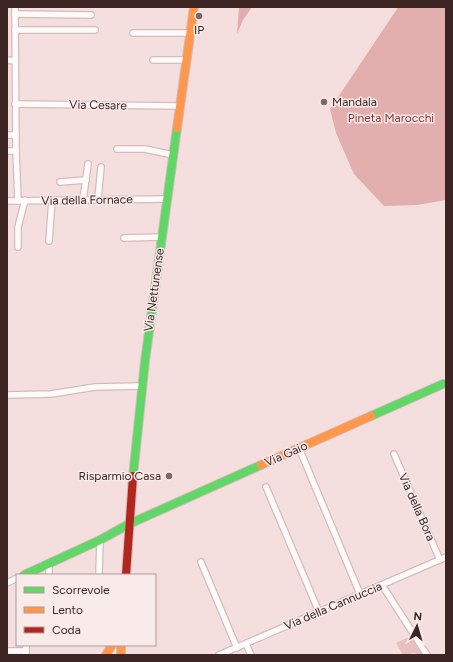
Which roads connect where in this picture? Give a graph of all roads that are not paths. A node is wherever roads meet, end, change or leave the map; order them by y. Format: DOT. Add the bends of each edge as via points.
graph roads {
  1 [pos="15,7"];
  2 [pos="194,7"];
  3 [pos="15,14"];
  4 [pos="91,15"];
  5 [pos="15,30"];
  6 [pos="95,30"];
  7 [pos="133,33"];
  8 [pos="190,33"];
  9 [pos="7,60"];
  10 [pos="153,60"];
  11 [pos="187,60"];
  12 [pos="15,61"];
  13 [pos="15,104"];
  14 [pos="180,106"];
  15 [pos="7,135"];
  16 [pos="16,135"];
  17 [pos="118,149"];
  18 [pos="7,151"];
  19 [pos="16,151"];
  20 [pos="173,155"];
  21 [pos="88,164"];
  22 [pos="101,167"];
  23 [pos="86,180"];
  24 [pos="60,182"];
  25 [pos="98,199"];
  26 [pos="167,199"];
  27 [pos="25,200"];
  28 [pos="52,200"];
  29 [pos="83,200"];
  30 [pos="7,201"];
  31 [pos="18,201"];
  32 [pos="162,237"];
  33 [pos="124,238"];
  34 [pos="49,241"];
  35 [pos="18,247"];
  36 [pos="443,384"];
  37 [pos="141,386"];
  38 [pos="7,395"];
  39 [pos="299,448"];
  40 [pos="394,454"];
  41 [pos="266,487"];
  42 [pos="129,524"];
  43 [pos="100,540"];
  44 [pos="446,557"];
  45 [pos="440,560"];
  46 [pos="201,562"];
  47 [pos="48,564"];
  48 [pos="26,574"];
  49 [pos="49,574"];
  50 [pos="99,574"];
  51 [pos="126,574"];
  52 [pos="16,578"];
  53 [pos="7,583"];
  54 [pos="382,585"];
  55 [pos="360,594"];
  56 [pos="319,612"];
  57 [pos="246,644"];
  58 [pos="111,646"];
  59 [pos="237,648"];
  60 [pos="26,650"];
  61 [pos="7,651"];
  62 [pos="106,655"];
  63 [pos="219,655"];
  64 [pos="251,655"];
  65 [pos="427,655"];
  1 -- 3 [label="street"];
  2 -- 8 [label="main road, Via Nettunense"];
  3 -- 4 [label="street"];
  3 -- 5 [label="street"];
  5 -- 6 [label="street"];
  5 -- 12 [label="street"];
  7 -- 8 [label="street"];
  8 -- 11 [label="main road, Via Nettunense"];
  9 -- 12 [label="street"];
  10 -- 11 [label="street"];
  11 -- 14 [label="main road, Via Nettunense"];
  12 -- 13 [label="street"];
  13 -- 14 [label="street, Via Cesare"];
  13 -- 16 [label="street"];
  14 -- 20 [label="main road, Via Nettunense"];
  15 -- 16 [label="street"];
  16 -- 19 [label="street"];
  17 -- 20 [label="street"];
  18 -- 19 [label="street"];
  19 -- 31 [label="street"];
  20 -- 26 [label="main road, Via Nettunense"];
  21 -- 23 [label="street"];
  22 -- 25 [label="street"];
  23 -- 24 [label="street"];
  23 -- 29 [label="street"];
  25 -- 26 [label="street, Via della Fornace"];
  25 -- 29 [label="street, Via della Fornace"];
  26 -- 32 [label="main road, Via Nettunense"];
  27 -- 28 [label="street, Via della Fornace"];
  27 -- 31 [label="street, Via della Fornace"];
  27 -- 35 [label="street" via="18,227"];
  28 -- 29 [label="street, Via della Fornace"];
  28 -- 34 [label="street"];
  30 -- 31 [label="street, Via della Fornace"];
  32 -- 33 [label="street"];
  32 -- 37 [label="main road, Via Nettunense"];
  36 -- 39 [label="main road, Via Gaio"];
  37 -- 38 [label="street" via="94,387 54,394"];
  37 -- 42 [label="main road, Via Nettunense"];
  39 -- 42 [label="main road, Via Gaio"];
  39 -- 55 [label="street"];
  40 -- 45 [label="street, Via della Bora"];
  41 -- 56 [label="street"];
  42 -- 43 [label="main road, Via Gaio"];
  42 -- 51 [label="main road, Via Nettunense"];
  43 -- 47 [label="main road, Via Gaio"];
  43 -- 50 [label="street"];
  44 -- 45 [label="street, Via della Cannuccia"];
  45 -- 54 [label="street, Via della Cannuccia"];
  46 -- 59 [label="street"];
  47 -- 48 [label="main road, Via Gaio"];
  47 -- 49 [label="street"];
  52 -- 53 [label="street"];
  54 -- 55 [label="street, Via della Cannuccia"];
  54 -- 65 [label="street"];
  55 -- 56 [label="street, Via della Cannuccia"];
  56 -- 57 [label="street, Via della Cannuccia"];
  57 -- 59 [label="street, Via della Cannuccia"];
  57 -- 64 [label="street"];
  58 -- 62 [label="main road"];
  59 -- 63 [label="street, Via della Cannuccia"];
  60 -- 61 [label="street"];
}
